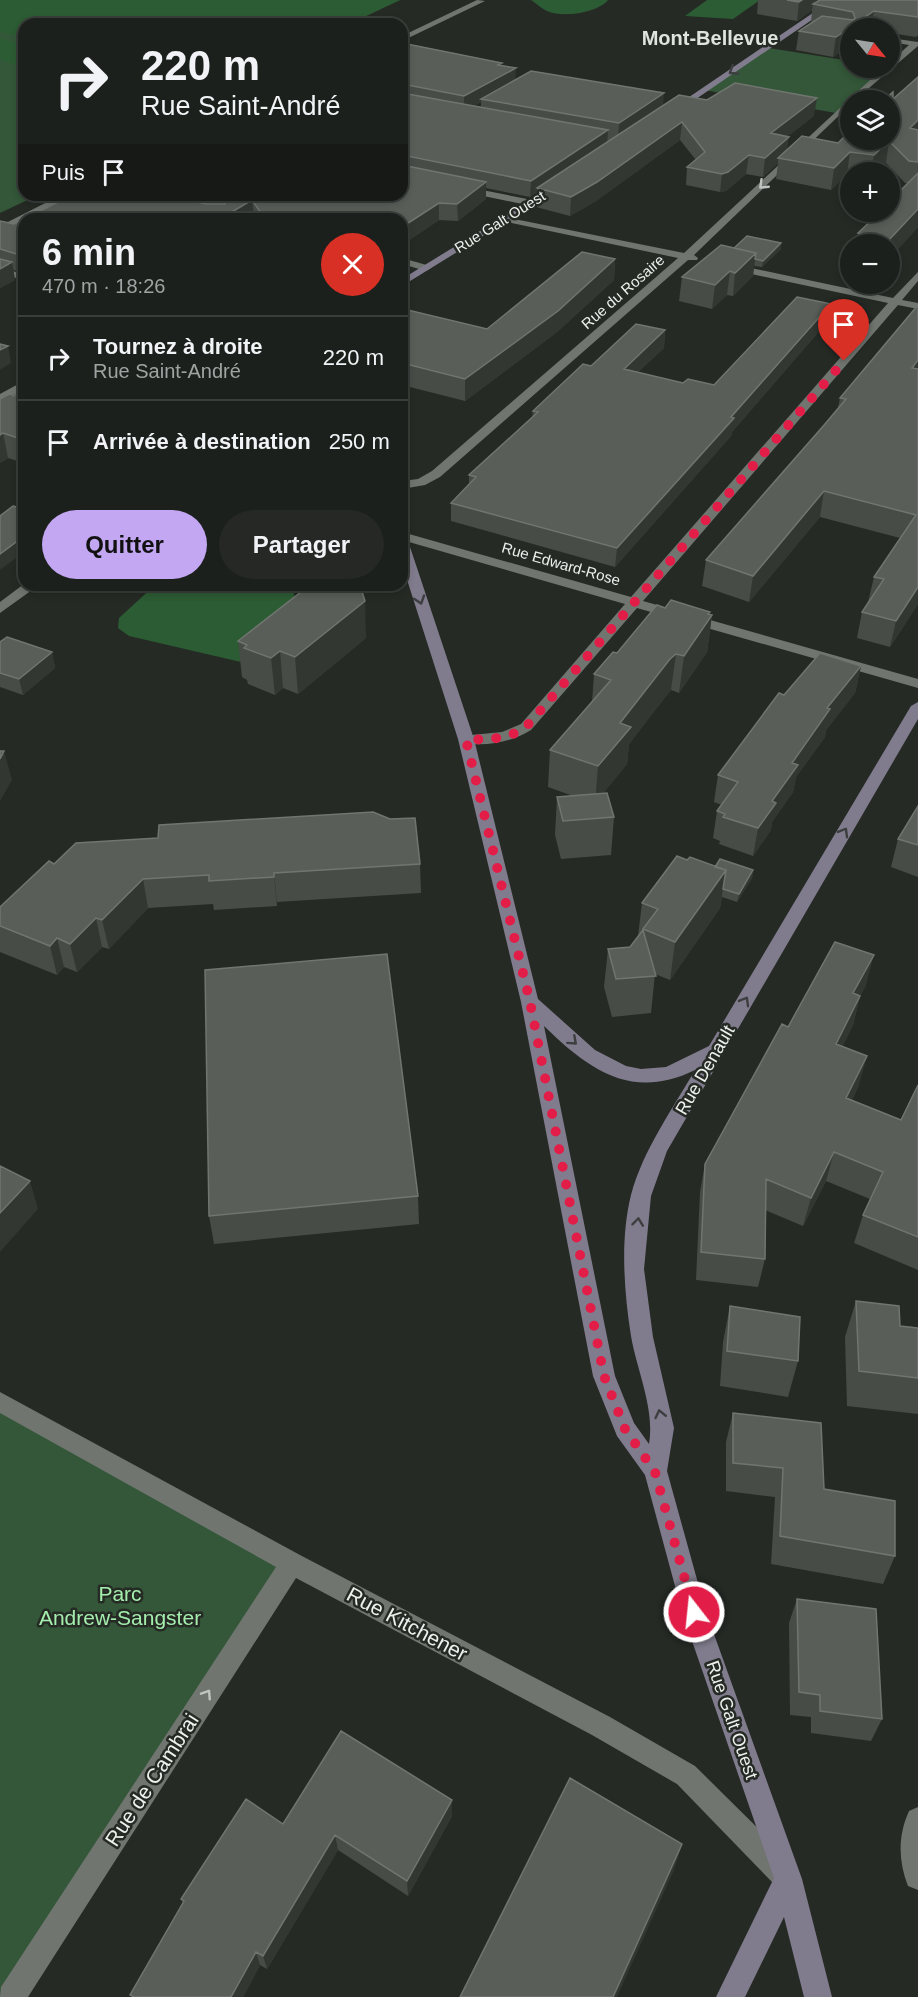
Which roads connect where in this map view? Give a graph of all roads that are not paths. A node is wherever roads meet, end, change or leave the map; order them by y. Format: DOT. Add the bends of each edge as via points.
graph roads {
  1 [pos="837,0"];
  2 [pos="481,1"];
  3 [pos="799,27"];
  4 [pos="815,30"];
  5 [pos="408,36"];
  6 [pos="900,42"];
  7 [pos="916,44"];
  8 [pos="864,90"];
  9 [pos="840,111"];
  10 [pos="668,114"];
  11 [pos="561,184"];
  12 [pos="447,186"];
  13 [pos="56,201"];
  14 [pos="532,204"];
  15 [pos="33,213"];
  16 [pos="507,219"];
  17 [pos="18,221"];
  18 [pos="0,230"];
  19 [pos="685,257"];
  20 [pos="700,260"];
  21 [pos="408,263"];
  22 [pos="723,265"];
  23 [pos="426,268"];
  24 [pos="0,271"];
  25 [pos="918,275"];
  26 [pos="18,276"];
  27 [pos="408,279"];
  28 [pos="897,302"];
  29 [pos="918,306"];
  30 [pos="18,388"];
  31 [pos="0,399"];
  32 [pos="408,484"];
  33 [pos="408,538"];
  34 [pos="408,562"];
  35 [pos="24,591"];
  36 [pos="635,602"];
  37 [pos="0,609"];
  38 [pos="918,684"];
  39 [pos="918,706"];
  40 [pos="466,740"];
  41 [pos="530,1002"];
  42 [pos="715,1051"];
  43 [pos="0,1402"];
  44 [pos="655,1472"];
  45 [pos="292,1563"];
  46 [pos="918,1820"];
  47 [pos="918,1876"];
  48 [pos="788,1879"];
  49 [pos="11,1997"];
  50 [pos="730,1997"];
  51 [pos="818,1997"];
  1 -- 3 [label="main road"];
  2 -- 5 [label="street"];
  3 -- 4 [label="street"];
  3 -- 10 [label="main road, one-way"];
  6 -- 7 [label="street"];
  7 -- 8 [label="street, Rue du Rosaire"];
  9 -- 19 [label="street, Rue du Rosaire, one-way"];
  11 -- 14 [label="main road, Rue Galt Ouest"];
  12 -- 14 [label="street"];
  13 -- 15 [label="street"];
  14 -- 16 [label="main road, Rue Galt Ouest"];
  16 -- 19 [label="street"];
  16 -- 23 [label="main road, Rue Galt Ouest"];
  17 -- 18 [label="street"];
  19 -- 20 [label="street"];
  19 -- 32 [label="street, Rue du Rosaire" via="435,474"];
  21 -- 23 [label="street"];
  22 -- 28 [label="street"];
  23 -- 27 [label="main road, Rue Galt Ouest"];
  24 -- 26 [label="street"];
  25 -- 28 [label="street"];
  28 -- 29 [label="street"];
  28 -- 36 [label="street"];
  30 -- 31 [label="street"];
  33 -- 36 [label="street, Rue Edward-Rose"];
  34 -- 40 [label="main road, Rue Galt Ouest, one-way"];
  35 -- 37 [label="street"];
  36 -- 38 [label="street, Rue Edward-Rose"];
  36 -- 40 [label="street" via="526,727 499,739"];
  42 -- 39 [label="main road, Rue Denault, one-way"];
  40 -- 41 [label="main road, Rue Galt Ouest"];
  41 -- 42 [label="main road, one-way" via="600,1065 618,1073 663,1075"];
  41 -- 44 [label="main road, Rue Galt Ouest" via="604,1376 625,1429"];
  44 -- 42 [label="main road, Rue Denault, one-way" via="663,1428 642,1337 634,1269 641,1196 658,1150"];
  43 -- 45 [label="street, Rue Kitchener"];
  44 -- 48 [label="main road, Rue Galt Ouest" via="694,1612"];
  45 -- 48 [label="street, Rue Kitchener" via="686,1775"];
  49 -- 45 [label="street, Rue de Cambrai, one-way"];
  46 -- 47 [label="street" via="913,1855"];
  48 -- 50 [label="main road"];
  48 -- 51 [label="main road, Rue Galt Ouest"];
}
